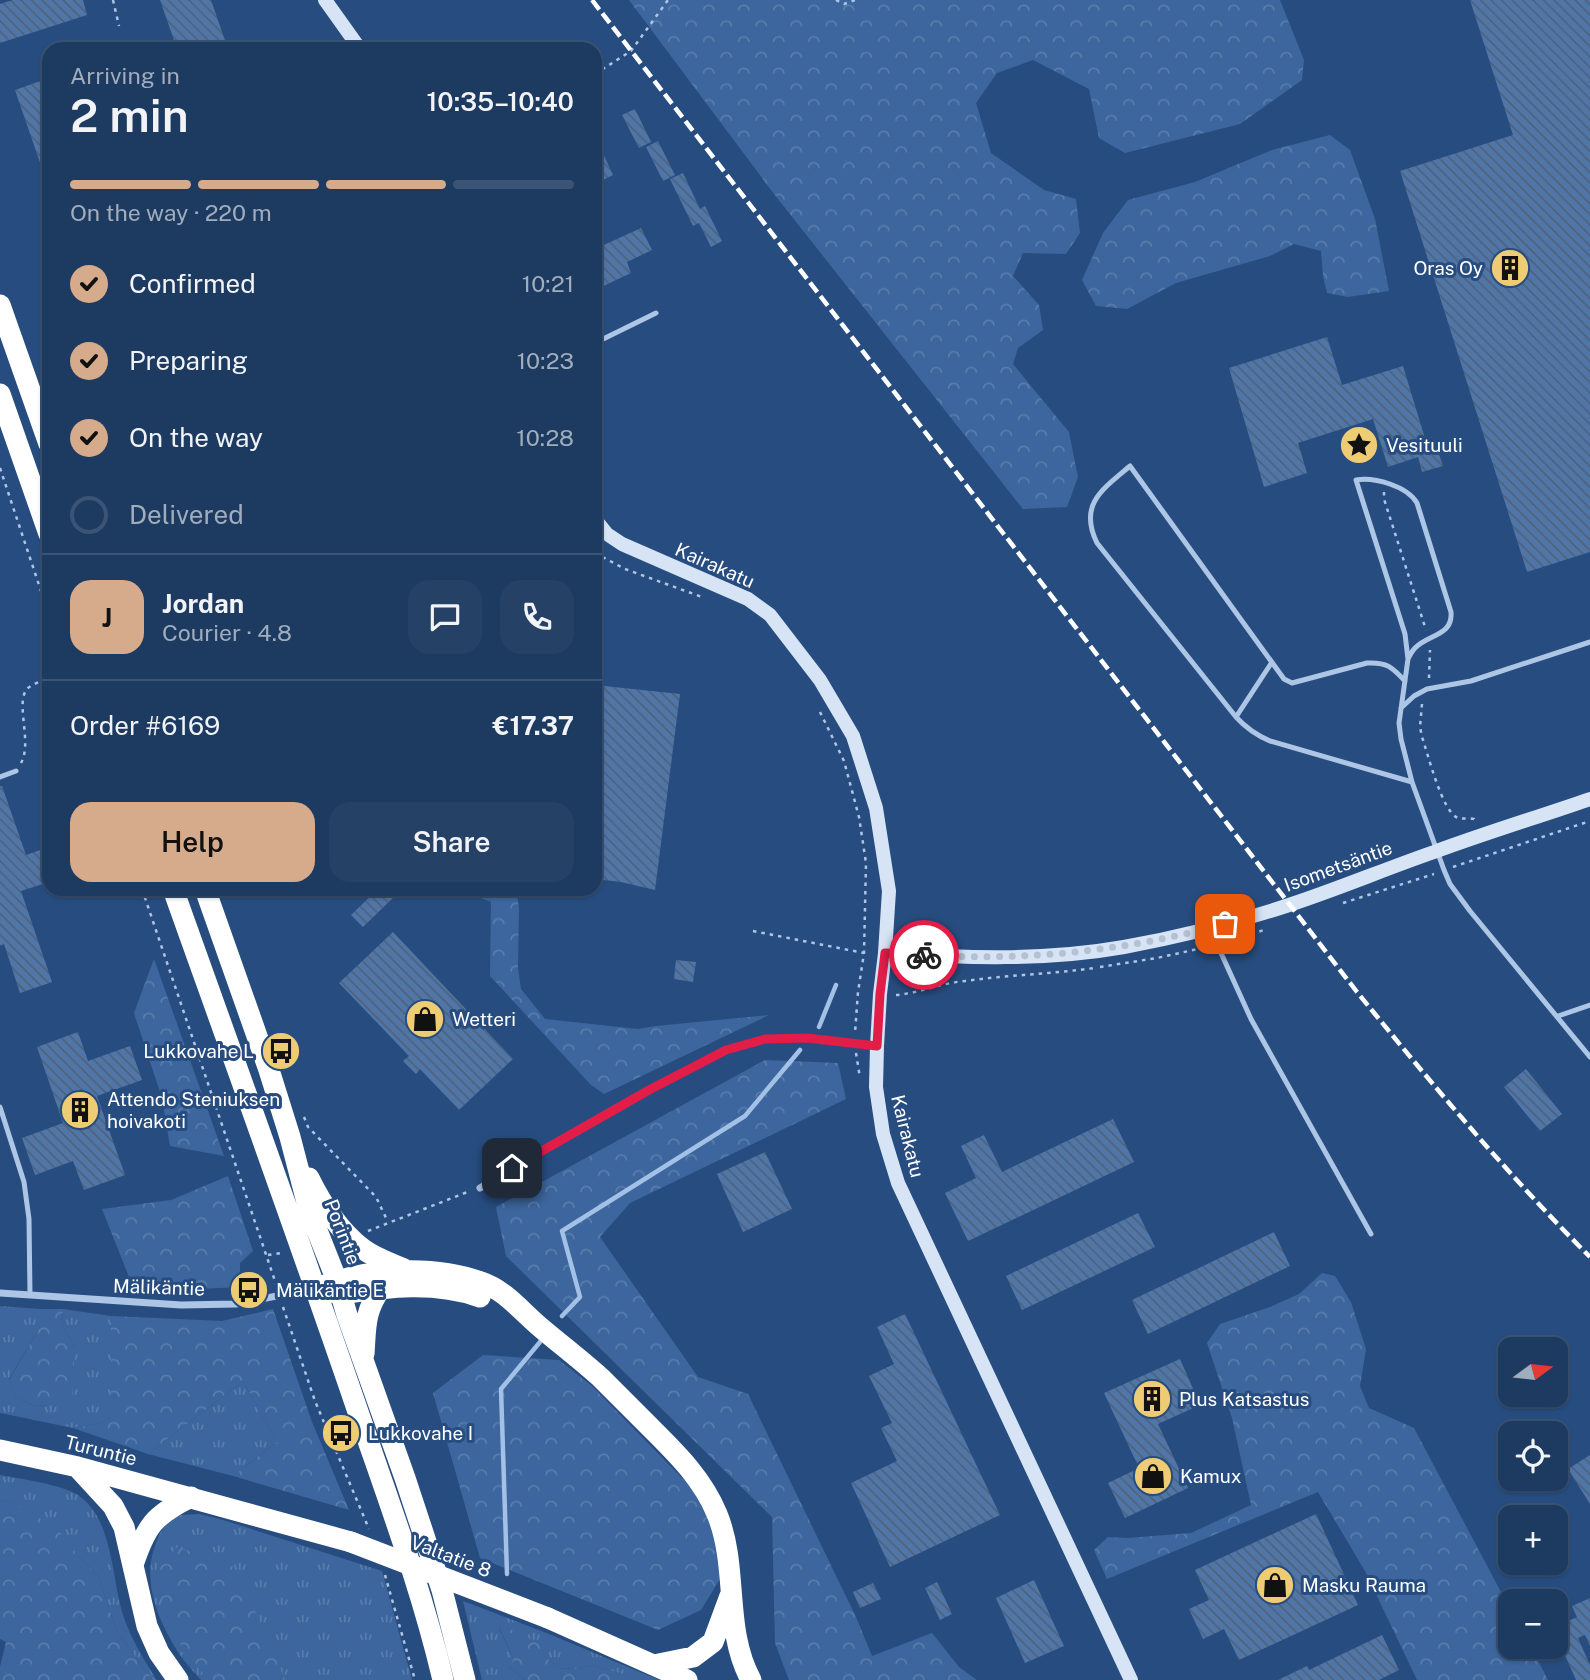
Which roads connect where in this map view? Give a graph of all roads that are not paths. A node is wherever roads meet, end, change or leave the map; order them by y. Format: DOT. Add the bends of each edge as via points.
graph roads {
  1 [pos="326,0"];
  2 [pos="355,42"];
  3 [pos="0,305"];
  4 [pos="656,313"];
  5 [pos="602,340"];
  6 [pos="0,394"];
  7 [pos="42,424"];
  8 [pos="42,514"];
  9 [pos="602,528"];
  10 [pos="1590,642"];
  11 [pos="1408,659"];
  12 [pos="1272,662"];
  13 [pos="1405,681"];
  14 [pos="1401,708"];
  15 [pos="1236,718"];
  16 [pos="16,771"];
  17 [pos="0,777"];
  18 [pos="1412,782"];
  19 [pos="1590,799"];
  20 [pos="1437,851"];
  21 [pos="176,896"];
  22 [pos="207,896"];
  23 [pos="1210,928"];
  24 [pos="885,953"];
  25 [pos="1590,1005"];
  26 [pos="1558,1016"];
  27 [pos="877,1046"];
  28 [pos="1590,1057"];
  29 [pos="0,1107"];
  30 [pos="290,1137"];
  31 [pos="480,1188"];
  32 [pos="1371,1234"];
  33 [pos="406,1270"];
  34 [pos="339,1287"];
  35 [pos="316,1288"];
  36 [pos="381,1288"];
  37 [pos="0,1293"];
  38 [pos="30,1295"];
  39 [pos="530,1319"];
  40 [pos="364,1363"];
  41 [pos="0,1450"];
  42 [pos="78,1467"];
  43 [pos="191,1497"];
  44 [pos="133,1567"];
  45 [pos="730,1594"];
  46 [pos="654,1665"];
  47 [pos="178,1680"];
  48 [pos="443,1680"];
  49 [pos="465,1680"];
  50 [pos="687,1680"];
  51 [pos="751,1680"];
  52 [pos="1131,1680"];
  1 -- 2 [label="main road"];
  3 -- 7 [label="highway"];
  4 -- 5 [label="lane"];
  6 -- 8 [label="highway"];
  9 -- 24 [label="main road, Kairakatu" via="622,544 759,607 820,680 853,736 876,808 889,891"];
  10 -- 14 [label="lane" via="1471,681 1427,689"];
  11 -- 11 [label="lane" via="1420,644 1448,628 1451,612 1413,496 1376,480 1356,480 1405,634"];
  11 -- 13 [label="lane"];
  12 -- 13 [label="lane" via="1292,683 1379,662"];
  12 -- 15 [label="lane"];
  12 -- 15 [label="lane" via="1130,466 1100,491 1090,517 1097,543"];
  13 -- 14 [label="lane"];
  14 -- 18 [label="lane" via="1401,739"];
  15 -- 18 [label="lane" via="1270,741"];
  16 -- 17 [label="lane"];
  18 -- 20 [label="lane"];
  19 -- 20 [label="main road, Isometsäntie"];
  20 -- 23 [label="main road, Isometsäntie" via="1289,905"];
  20 -- 26 [label="lane" via="1454,890"];
  21 -- 35 [label="highway"];
  22 -- 30 [label="highway, Porintie"];
  23 -- 24 [label="main road, Isometsäntie" via="1124,947 1053,955"];
  23 -- 32 [label="lane" via="1251,1019"];
  24 -- 27 [label="main road, Kairakatu"];
  25 -- 26 [label="lane"];
  26 -- 28 [label="lane"];
  27 -- 31 [label="street" via="807,1038 765,1039 726,1050"];
  27 -- 52 [label="main road, Kairakatu" via="876,1087 883,1134 898,1183"];
  29 -- 38 [label="lane" via="24,1182"];
  30 -- 33 [label="highway" via="319,1198 351,1238 365,1251"];
  30 -- 34 [label="highway, Porintie" via="309,1210"];
  33 -- 34 [label="highway"];
  33 -- 39 [label="highway" via="449,1273 483,1282"];
  34 -- 35 [label="highway"];
  34 -- 36 [label="highway"];
  34 -- 40 [label="highway, Porintie"];
  35 -- 38 [label="street, Mälikäntie" via="236,1304"];
  35 -- 48 [label="highway" via="416,1581"];
  36 -- 39 [label="highway" via="462,1291"];
  36 -- 40 [label="highway" via="367,1315"];
  37 -- 38 [label="street, Mälikäntie"];
  39 -- 45 [label="highway" via="599,1377 697,1478 722,1529"];
  40 -- 49 [label="highway, Porintie" via="443,1590"];
  41 -- 42 [label="highway, Turuntie"];
  42 -- 43 [label="highway, Turuntie"];
  42 -- 44 [label="highway" via="113,1506 124,1528"];
  43 -- 44 [label="highway" via="155,1521 142,1539"];
  43 -- 46 [label="highway, Valtatie 8, bridge" via="351,1542 548,1618"];
  44 -- 47 [label="highway" via="147,1626"];
  45 -- 46 [label="highway" via="713,1642 693,1657"];
  45 -- 51 [label="highway" via="739,1646"];
  46 -- 50 [label="highway, Valtatie 8"];
}
